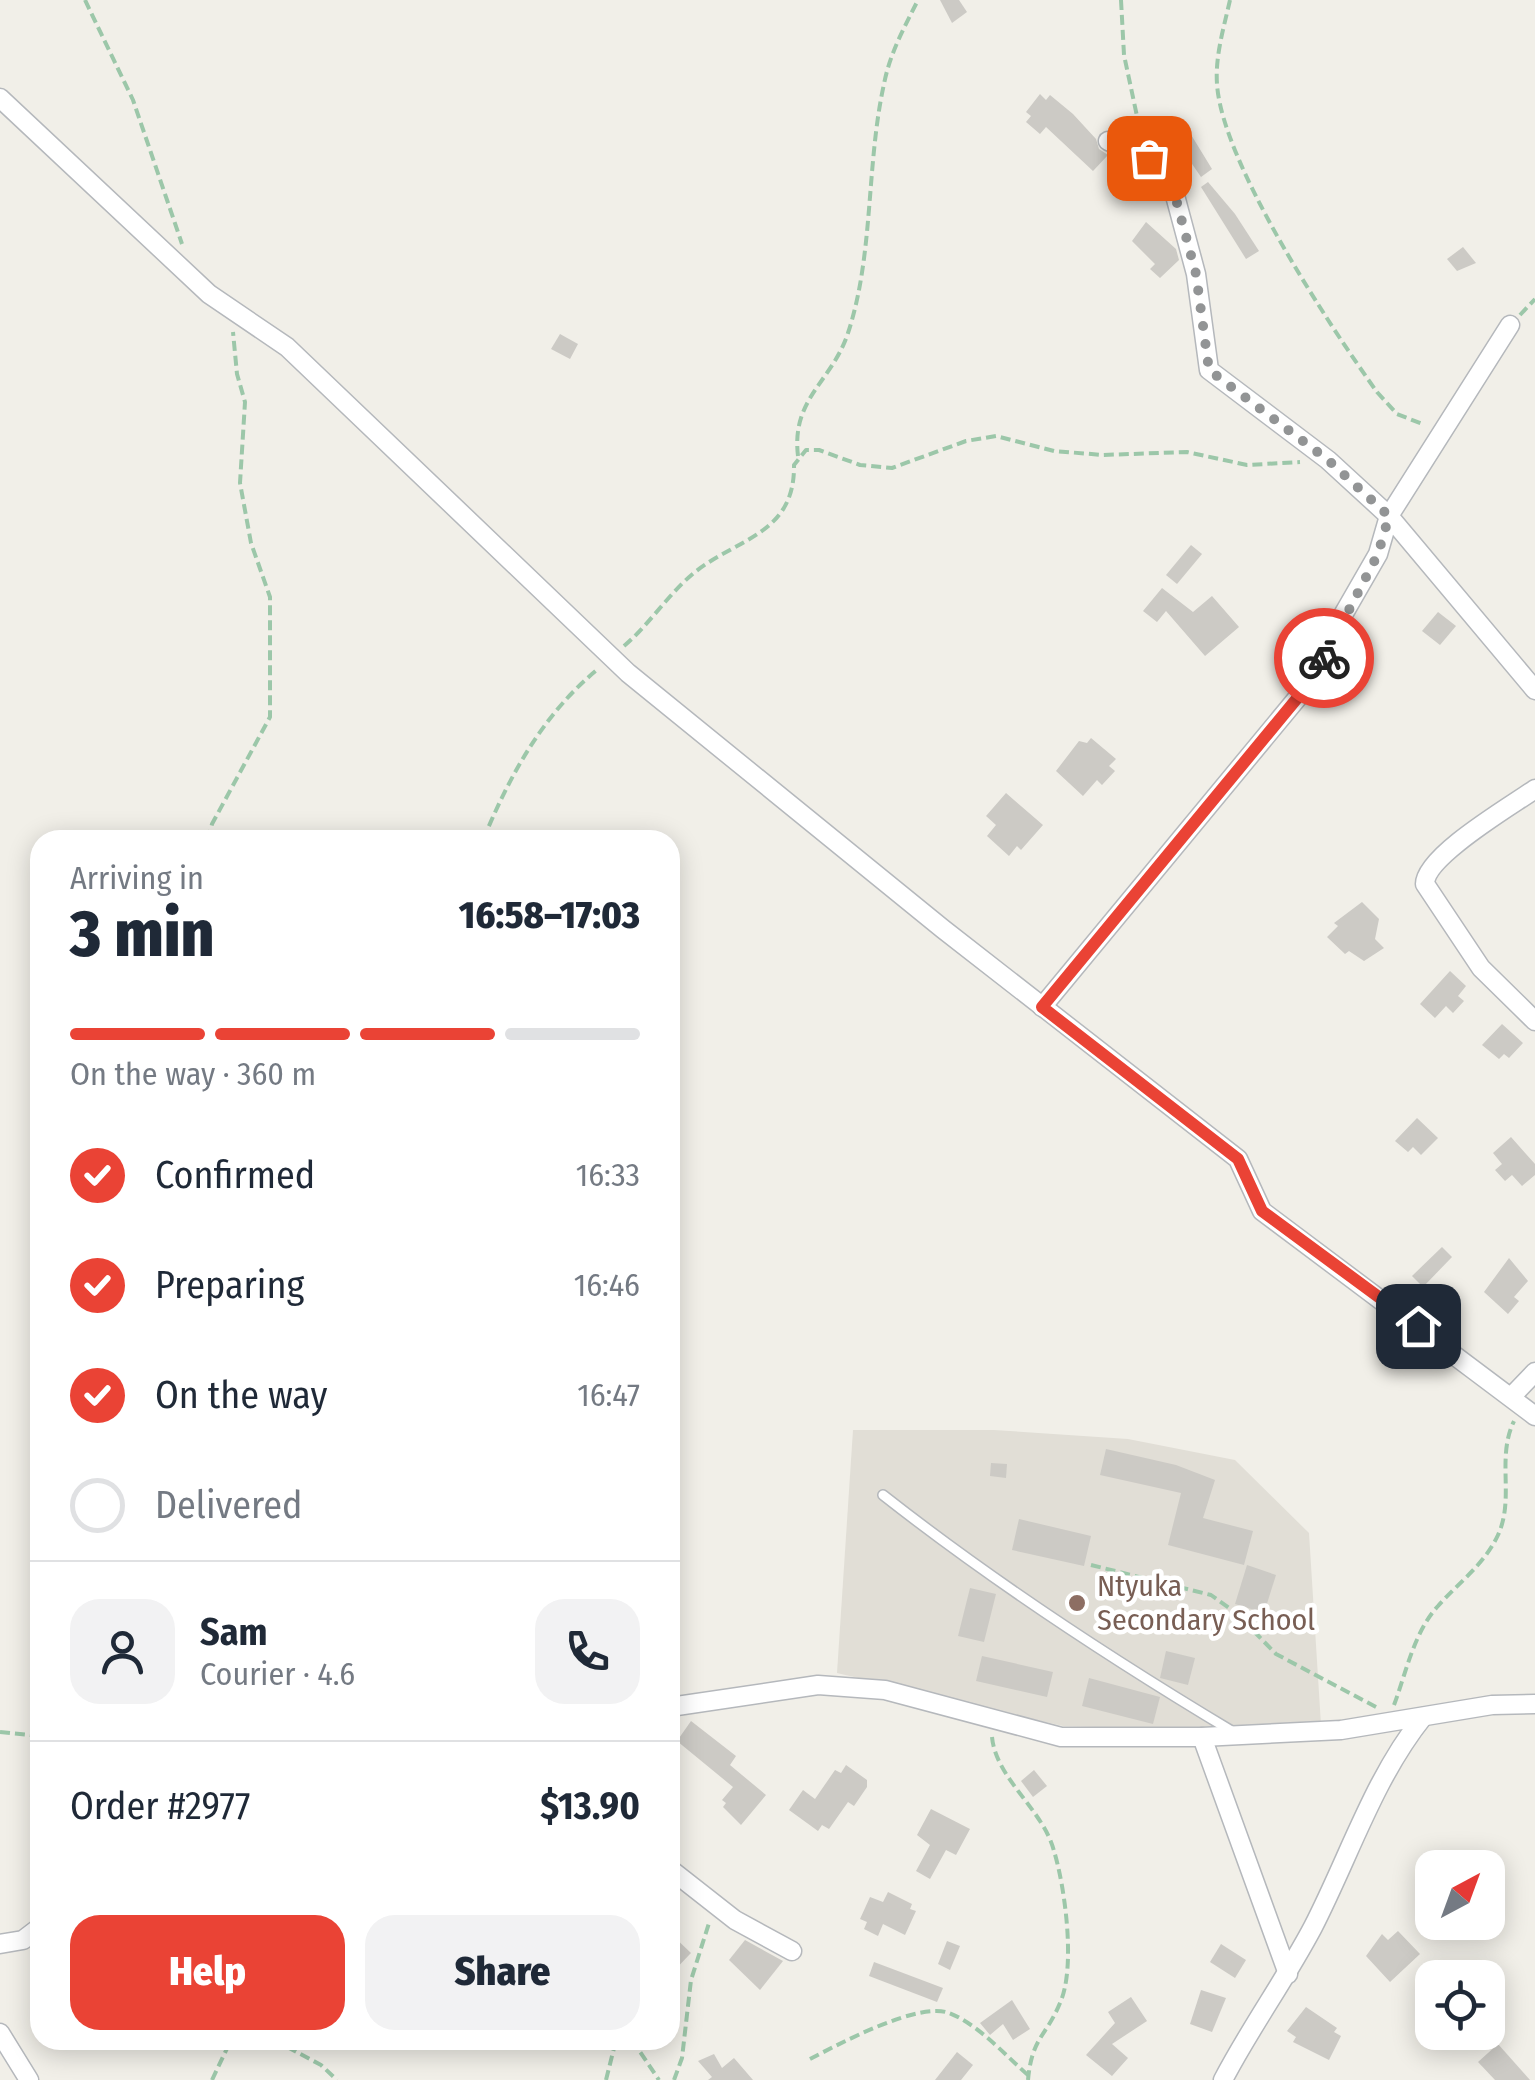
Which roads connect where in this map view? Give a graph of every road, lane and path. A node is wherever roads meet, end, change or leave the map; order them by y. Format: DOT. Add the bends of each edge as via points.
graph roads {
  1 [pos="85,0"];
  2 [pos="918,0"];
  3 [pos="1121,0"];
  4 [pos="1230,0"];
  5 [pos="0,98"];
  6 [pos="1108,141"];
  7 [pos="1149,158"];
  8 [pos="186,250"];
  9 [pos="231,322"];
  10 [pos="1510,325"];
  11 [pos="1444,429"];
  12 [pos="798,456"];
  13 [pos="1328,460"];
  14 [pos="1389,516"];
  15 [pos="612,656"];
  16 [pos="1535,690"];
  17 [pos="1535,788"];
  18 [pos="210,830"];
  19 [pos="488,830"];
  20 [pos="1042,1007"];
  21 [pos="1535,1021"];
  22 [pos="1535,1372"];
  23 [pos="1524,1405"];
  24 [pos="883,1495"];
  25 [pos="1091,1565"];
  26 [pos="1535,1704"];
  27 [pos="680,1706"];
  28 [pos="1423,1717"];
  29 [pos="994,1722"];
  30 [pos="0,1732"];
  31 [pos="30,1735"];
  32 [pos="1237,1735"];
  33 [pos="1202,1738"];
  34 [pos="680,1877"];
  35 [pos="714,1906"];
  36 [pos="30,1935"];
  37 [pos="0,1944"];
  38 [pos="792,1951"];
  39 [pos="1288,1974"];
  40 [pos="0,2033"];
  41 [pos="227,2050"];
  42 [pos="293,2050"];
  43 [pos="614,2050"];
  44 [pos="639,2050"];
  45 [pos="810,2059"];
  46 [pos="1029,2078"];
  47 [pos="29,2080"];
  48 [pos="212,2080"];
  49 [pos="336,2080"];
  50 [pos="606,2080"];
  51 [pos="659,2080"];
  52 [pos="674,2080"];
  53 [pos="1223,2080"];
  1 -- 8 [label="path" via="133,100"];
  2 -- 12 [label="path" via="897,38 884,85 848,336 802,408"];
  3 -- 7 [label="path" via="1132,107"];
  4 -- 11 [label="path" via="1217,86 1252,190 1377,392 1398,414"];
  5 -- 15 [label="street" via="209,294 287,347"];
  6 -- 7 [label="street"];
  7 -- 13 [label="street" via="1173,188 1196,274 1209,370"];
  9 -- 18 [label="path" via="246,402 240,483 270,597 270,717"];
  10 -- 11 [label="street"];
  11 -- 14 [label="street"];
  12 -- 13 [label="path" via="819,450 892,468 988,436 1103,455 1187,452 1248,465"];
  12 -- 15 [label="path" via="793,493 765,528 694,573"];
  13 -- 14 [label="street"];
  14 -- 16 [label="street"];
  14 -- 20 [label="street" via="1378,554 1318,673"];
  15 -- 19 [label="path" via="574,688 530,741"];
  15 -- 20 [label="street"];
  17 -- 21 [label="street" via="1438,858 1425,884 1481,968"];
  20 -- 23 [label="street" via="1238,1159 1262,1211"];
  22 -- 23 [label="street"];
  23 -- 25 [label="path" via="1508,1434 1506,1514 1497,1538 1422,1629 1390,1716 1276,1654 1210,1595"];
  24 -- 32 [label="lane" via="1076,1635"];
  26 -- 28 [label="street"];
  27 -- 29 [label="street" via="818,1685 885,1690"];
  28 -- 32 [label="street" via="1341,1730"];
  28 -- 39 [label="street" via="1382,1779"];
  29 -- 33 [label="street" via="1061,1738"];
  29 -- 46 [label="path" via="994,1752 1044,1826 1063,1887 1065,1986 1035,2041"];
  30 -- 31 [label="path"];
  32 -- 33 [label="street"];
  33 -- 39 [label="street"];
  34 -- 35 [label="street"];
  35 -- 38 [label="street"];
  35 -- 52 [label="path" via="691,1980"];
  36 -- 37 [label="street"];
  39 -- 53 [label="street"];
  40 -- 47 [label="street"];
  41 -- 48 [label="path"];
  42 -- 49 [label="path"];
  43 -- 50 [label="path"];
  44 -- 51 [label="path"];
  45 -- 46 [label="path" via="860,2034 949,2012"];
}
